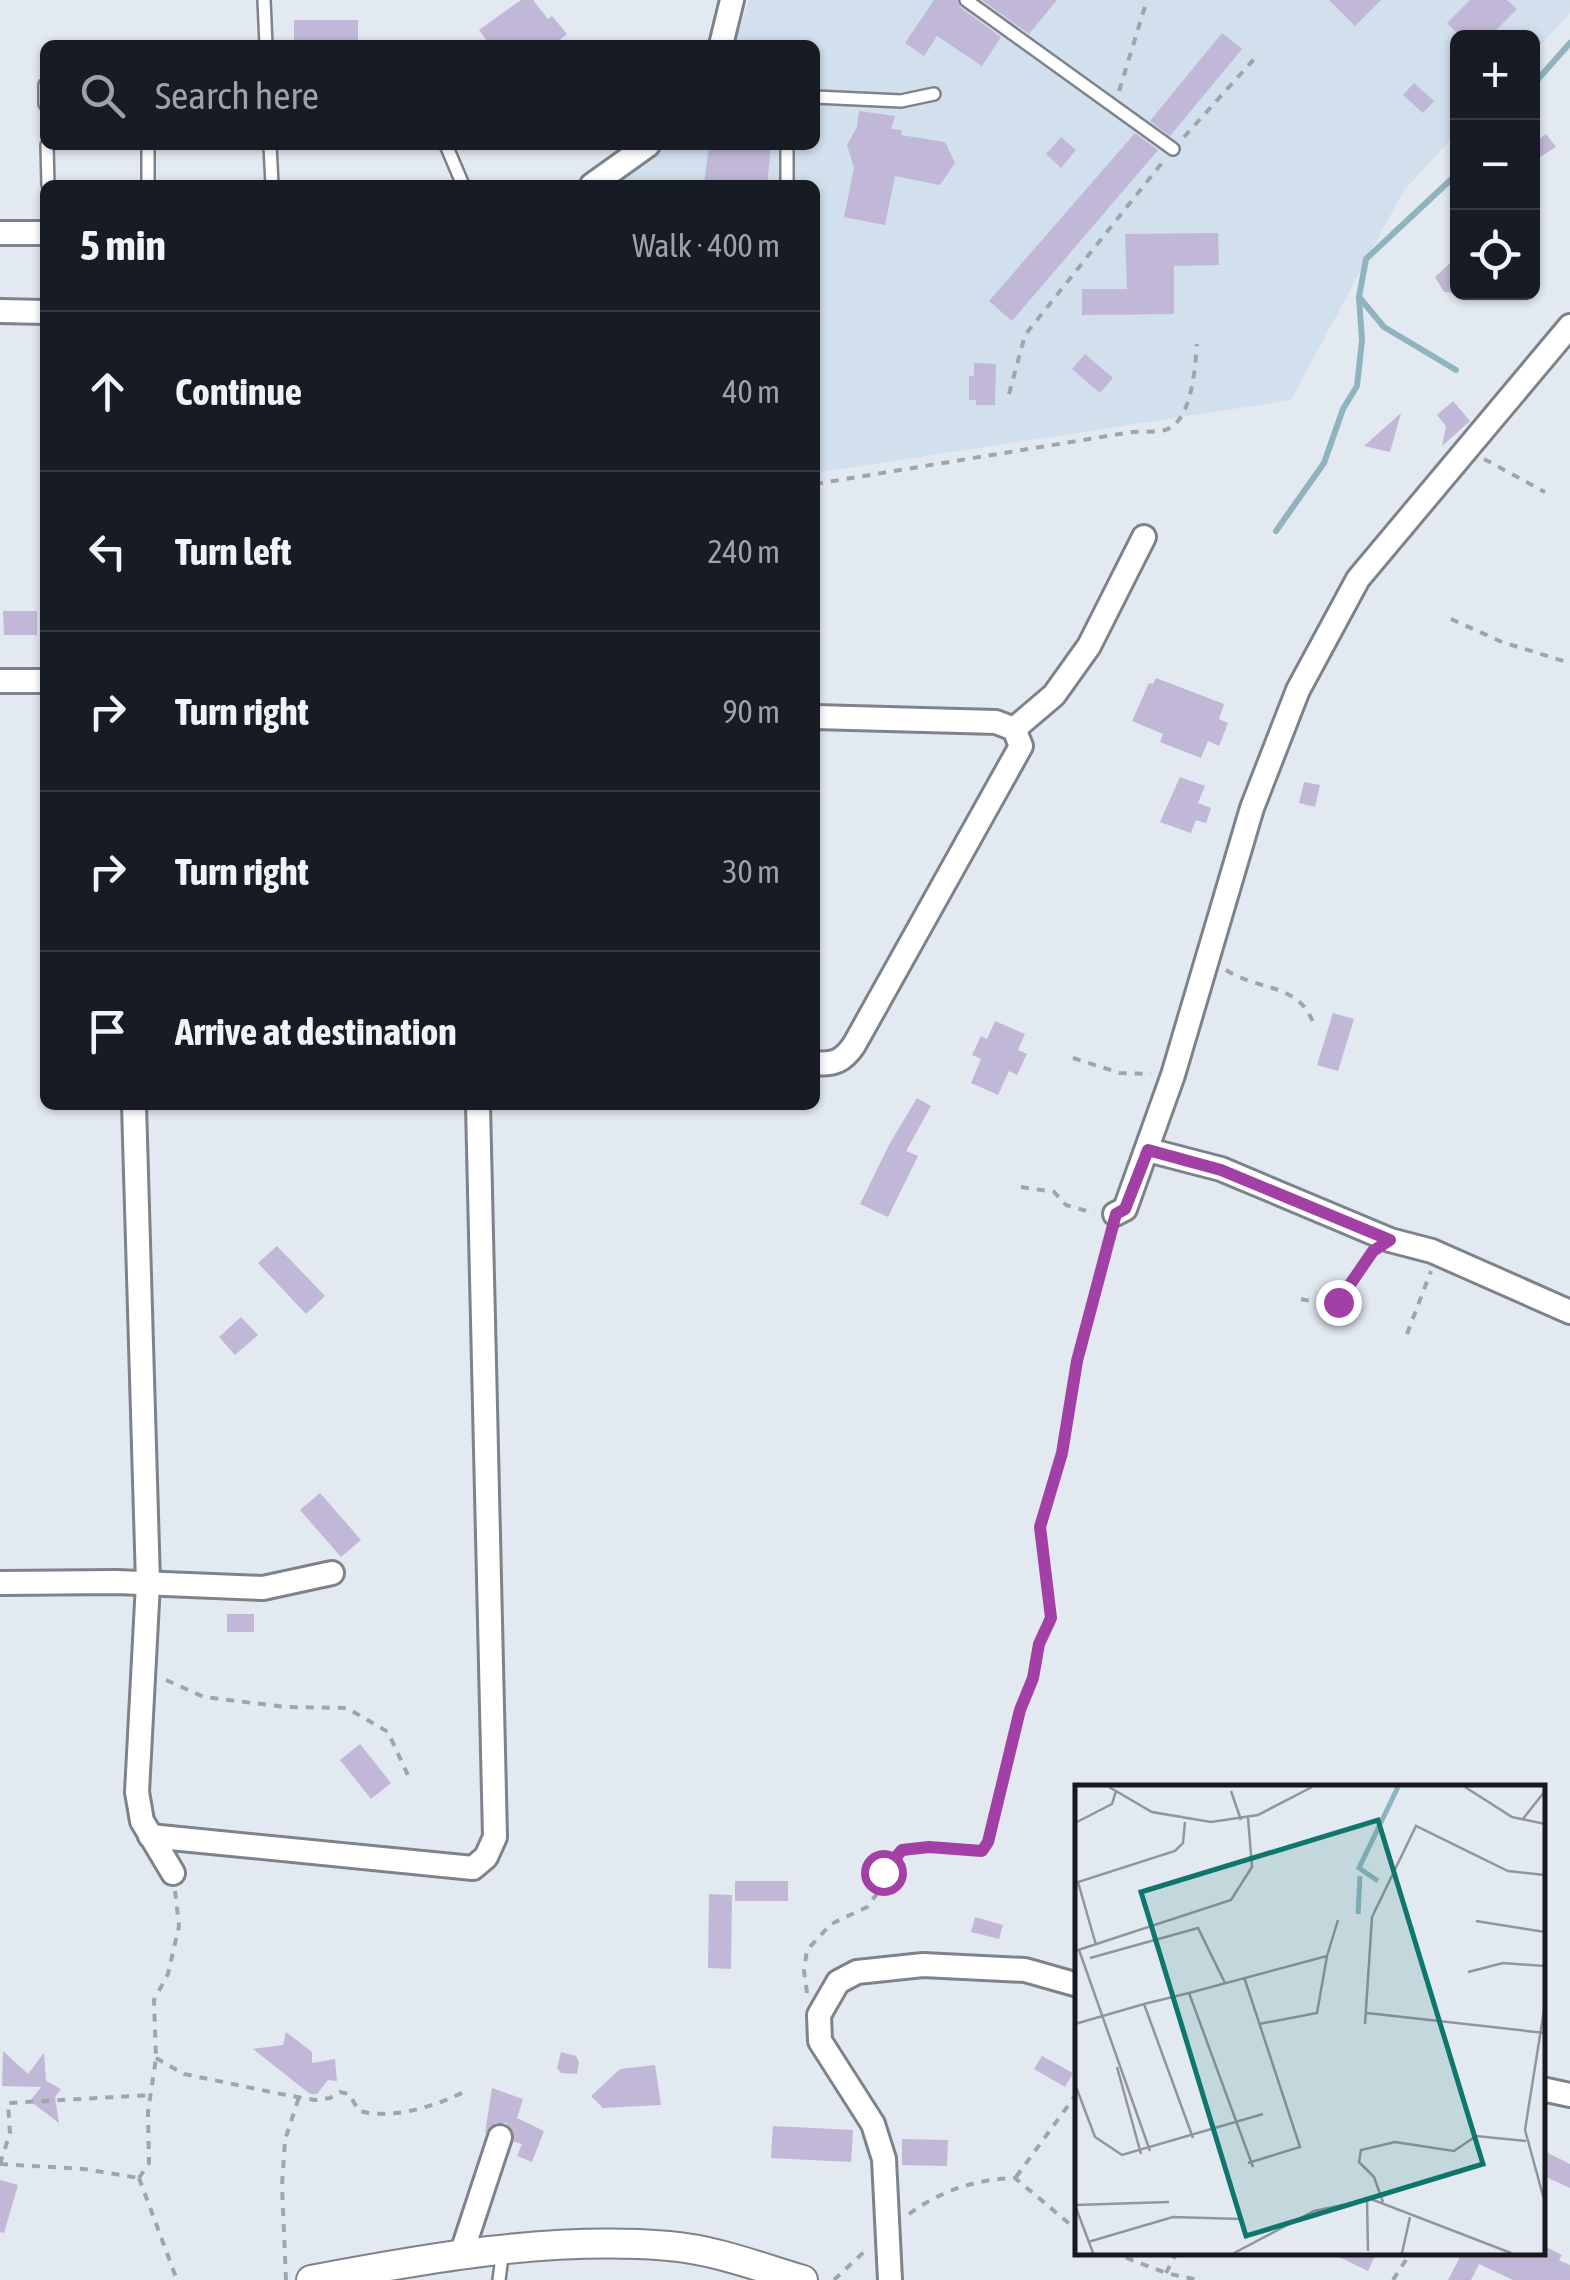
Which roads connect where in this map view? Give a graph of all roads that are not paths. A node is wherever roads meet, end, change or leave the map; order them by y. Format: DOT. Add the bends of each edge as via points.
graph roads {
  1 [pos="264,0"];
  2 [pos="732,0"];
  3 [pos="966,0"];
  4 [pos="266,40"];
  5 [pos="721,40"];
  6 [pos="934,94"];
  7 [pos="820,98"];
  8 [pos="1174,148"];
  9 [pos="46,150"];
  10 [pos="148,150"];
  11 [pos="270,150"];
  12 [pos="448,150"];
  13 [pos="641,150"];
  14 [pos="788,150"];
  15 [pos="48,180"];
  16 [pos="148,180"];
  17 [pos="272,180"];
  18 [pos="460,180"];
  19 [pos="599,180"];
  20 [pos="788,180"];
  21 [pos="40,232"];
  22 [pos="0,233"];
  23 [pos="0,311"];
  24 [pos="40,312"];
  25 [pos="1570,326"];
  26 [pos="1144,537"];
  27 [pos="0,681"];
  28 [pos="40,681"];
  29 [pos="820,717"];
  30 [pos="1014,729"];
  31 [pos="820,1063"];
  32 [pos="134,1110"];
  33 [pos="478,1110"];
  34 [pos="1148,1150"];
  35 [pos="1116,1214"];
  36 [pos="1570,1312"];
  37 [pos="332,1573"];
  38 [pos="0,1582"];
  39 [pos="148,1583"];
  40 [pos="150,1836"];
  41 [pos="173,1874"];
  42 [pos="1075,1984"];
  43 [pos="1545,2091"];
  44 [pos="1570,2095"];
  45 [pos="500,2137"];
  46 [pos="503,2249"];
  47 [pos="462,2252"];
  48 [pos="312,2280"];
  49 [pos="499,2280"];
  50 [pos="801,2280"];
  51 [pos="890,2280"];
  1 -- 4 [label="lane"];
  2 -- 5 [label="street"];
  3 -- 8 [label="lane"];
  6 -- 7 [label="lane" via="901,102"];
  9 -- 15 [label="lane"];
  10 -- 16 [label="lane"];
  11 -- 17 [label="lane"];
  12 -- 18 [label="lane"];
  13 -- 19 [label="street"];
  14 -- 20 [label="lane"];
  21 -- 22 [label="street"];
  23 -- 24 [label="street"];
  25 -- 34 [label="street" via="1358,579 1298,690 1252,808"];
  26 -- 30 [label="street" via="1089,646 1054,694"];
  27 -- 28 [label="street"];
  29 -- 30 [label="street" via="996,722"];
  30 -- 31 [label="street" via="1021,746 854,1046 845,1059"];
  32 -- 39 [label="street"];
  33 -- 40 [label="street" via="494,1838 486,1856 473,1868"];
  34 -- 35 [label="street" via="1125,1209"];
  34 -- 36 [label="street" via="1221,1170"];
  37 -- 39 [label="street" via="263,1588"];
  38 -- 39 [label="street"];
  39 -- 40 [label="street" via="137,1792"];
  40 -- 41 [label="street"];
  42 -- 51 [label="street" via="1025,1970 924,1966 858,1972 838,1982 819,2016 820,2041 873,2124 884,2159"];
  43 -- 44 [label="street"];
  45 -- 47 [label="street"];
  46 -- 47 [label="street"];
  46 -- 49 [label="lane"];
  46 -- 50 [label="street" via="668,2246"];
  47 -- 48 [label="street"];
}
